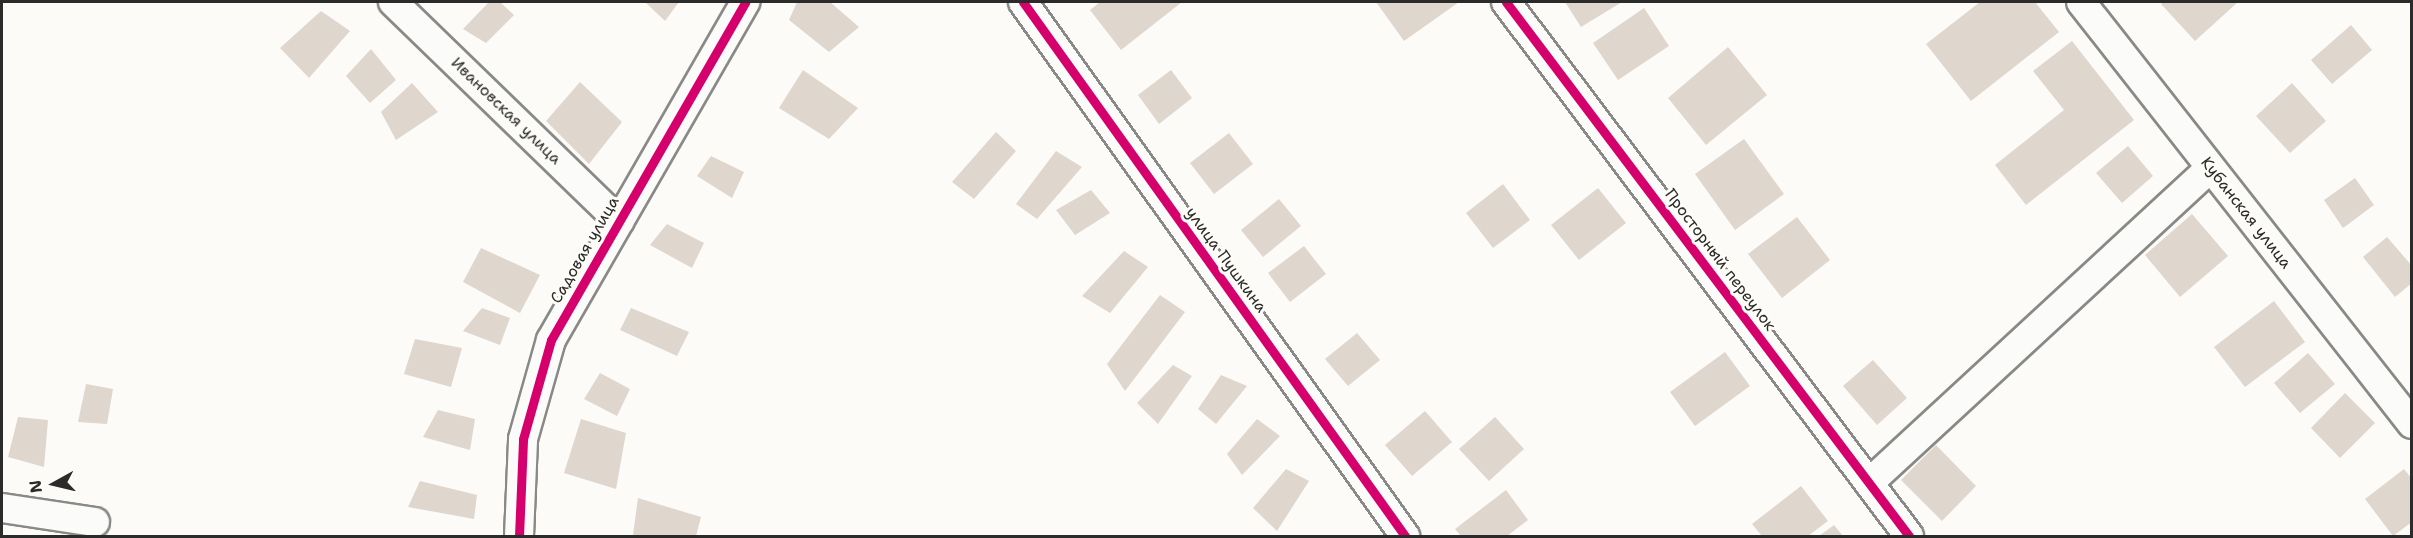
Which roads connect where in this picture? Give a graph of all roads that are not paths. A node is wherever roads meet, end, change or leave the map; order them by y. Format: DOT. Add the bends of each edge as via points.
graph roads {
  1 [pos="393,2"];
  2 [pos="745,2"];
  3 [pos="1023,2"];
  4 [pos="1506,2"];
  5 [pos="2081,2"];
  6 [pos="2210,168"];
  7 [pos="619,221"];
  8 [pos="2412,424"];
  9 [pos="1869,483"];
  10 [pos="2,508"];
  11 [pos="94,522"];
  12 [pos="519,537"];
  13 [pos="1405,537"];
  14 [pos="1909,537"];
  1 -- 7 [label="street, Ивановская улица"];
  2 -- 7 [label="street, Садовая улица"];
  3 -- 13 [label="street, улица Пушкина"];
  4 -- 9 [label="street, Просторный переулок"];
  5 -- 6 [label="street, Кубанская улица"];
  6 -- 8 [label="street, Кубанская улица"];
  6 -- 9 [label="street"];
  7 -- 12 [label="street, Садовая улица" via="551,340 523,440"];
  9 -- 14 [label="street, Просторный переулок"];
  10 -- 11 [label="street"];
}
